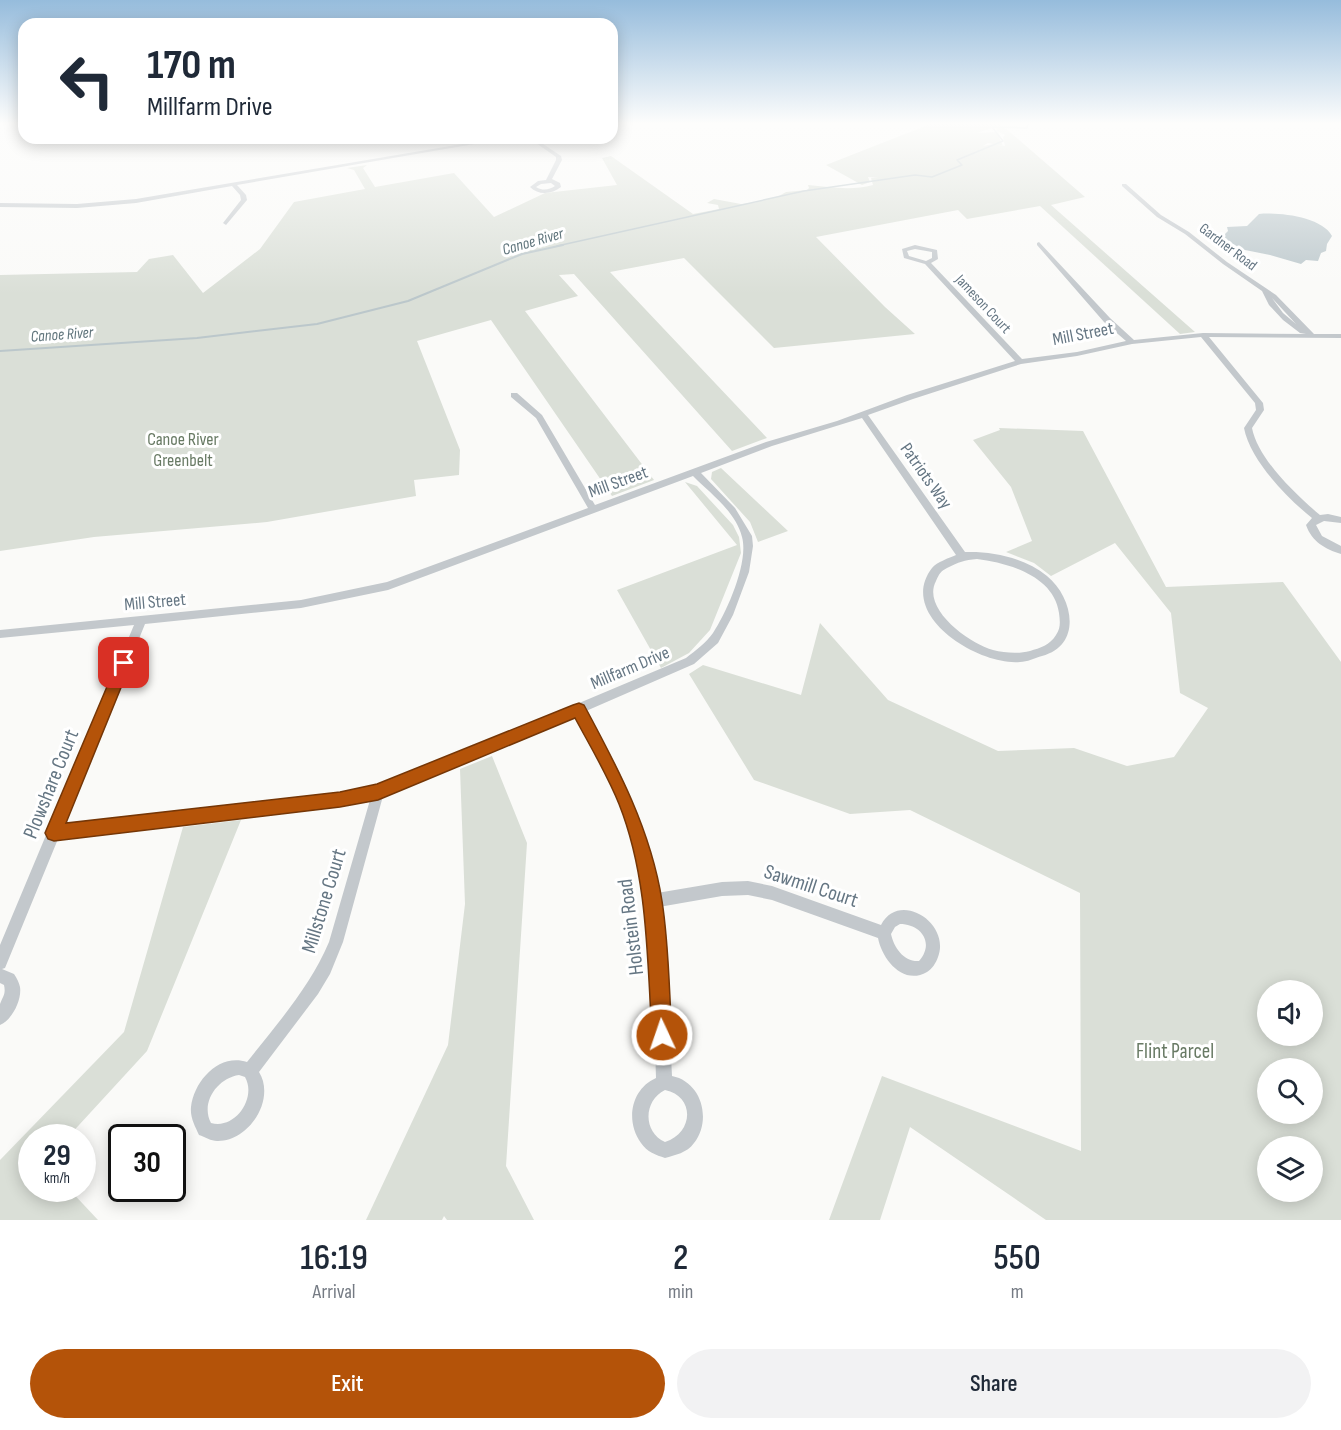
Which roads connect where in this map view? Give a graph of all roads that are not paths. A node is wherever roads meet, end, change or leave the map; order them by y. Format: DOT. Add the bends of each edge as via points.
graph roads {
  1 [pos="263,180"];
  2 [pos="234,185"];
  3 [pos="1124,185"];
  4 [pos="0,205"];
  5 [pos="226,222"];
  6 [pos="1039,244"];
  7 [pos="927,262"];
  8 [pos="1203,335"];
  9 [pos="1311,335"];
  10 [pos="1341,336"];
  11 [pos="1132,342"];
  12 [pos="1020,362"];
  13 [pos="514,395"];
  14 [pos="863,414"];
  15 [pos="695,472"];
  16 [pos="593,509"];
  17 [pos="1318,518"];
  18 [pos="1341,520"];
  19 [pos="1341,550"];
  20 [pos="962,556"];
  21 [pos="141,620"];
  22 [pos="0,634"];
  23 [pos="579,710"];
  24 [pos="378,792"];
  25 [pos="54,833"];
  26 [pos="653,902"];
  27 [pos="884,933"];
  28 [pos="0,963"];
  29 [pos="0,976"];
  30 [pos="0,1017"];
  31 [pos="250,1071"];
  32 [pos="664,1082"];
  1 -- 2 [label="street"];
  2 -- 4 [label="street" via="105,205"];
  2 -- 5 [label="street" via="244,200"];
  3 -- 9 [label="street, Gardner Road" via="1159,216 1265,290 1270,303 1284,318"];
  6 -- 11 [label="street"];
  7 -- 12 [label="street, Jameson Court"];
  8 -- 9 [label="street, Mill Street"];
  8 -- 11 [label="street, Mill Street"];
  8 -- 17 [label="street" via="1259,403 1260,410 1248,428 1250,442 1298,501"];
  9 -- 10 [label="street, Mill Street"];
  11 -- 12 [label="street, Mill Street"];
  12 -- 14 [label="street, Mill Street"];
  13 -- 16 [label="street" via="539,417"];
  14 -- 15 [label="street, Mill Street"];
  14 -- 20 [label="street, Patriots Way"];
  15 -- 16 [label="street, Mill Street"];
  15 -- 23 [label="street, Millfarm Drive" via="736,518 748,538 748,560 723,624 715,638 690,662"];
  16 -- 21 [label="street, Mill Street" via="388,586 301,604"];
  17 -- 18 [label="street"];
  17 -- 19 [label="street" via="1312,522 1313,532 1326,544"];
  20 -- 20 [label="street" via="938,567 927,587 932,612 944,628 968,645 996,656 1031,656 1055,644 1064,630 1065,615 1048,583 1012,561 981,554"];
  21 -- 22 [label="street, Mill Street"];
  21 -- 25 [label="street, Plowshare Court"];
  23 -- 24 [label="street, Millfarm Drive"];
  23 -- 26 [label="street, Holstein Road" via="627,805"];
  24 -- 25 [label="street, Millfarm Drive" via="340,800"];
  24 -- 31 [label="street, Millstone Court" via="325,969"];
  25 -- 28 [label="street, Plowshare Court"];
  26 -- 27 [label="street, Sawmill Court" via="748,888"];
  26 -- 32 [label="street, Holstein Road"];
  29 -- 30 [label="street" via="12,982 13,992"];
  31 -- 31 [label="street" via="240,1067 228,1069 210,1083 198,1112 205,1129 222,1133 246,1117 257,1091 256,1079"];
  32 -- 32 [label="street" via="685,1090 695,1114 687,1140 677,1148 665,1150 647,1140 639,1120 644,1098"];
}
